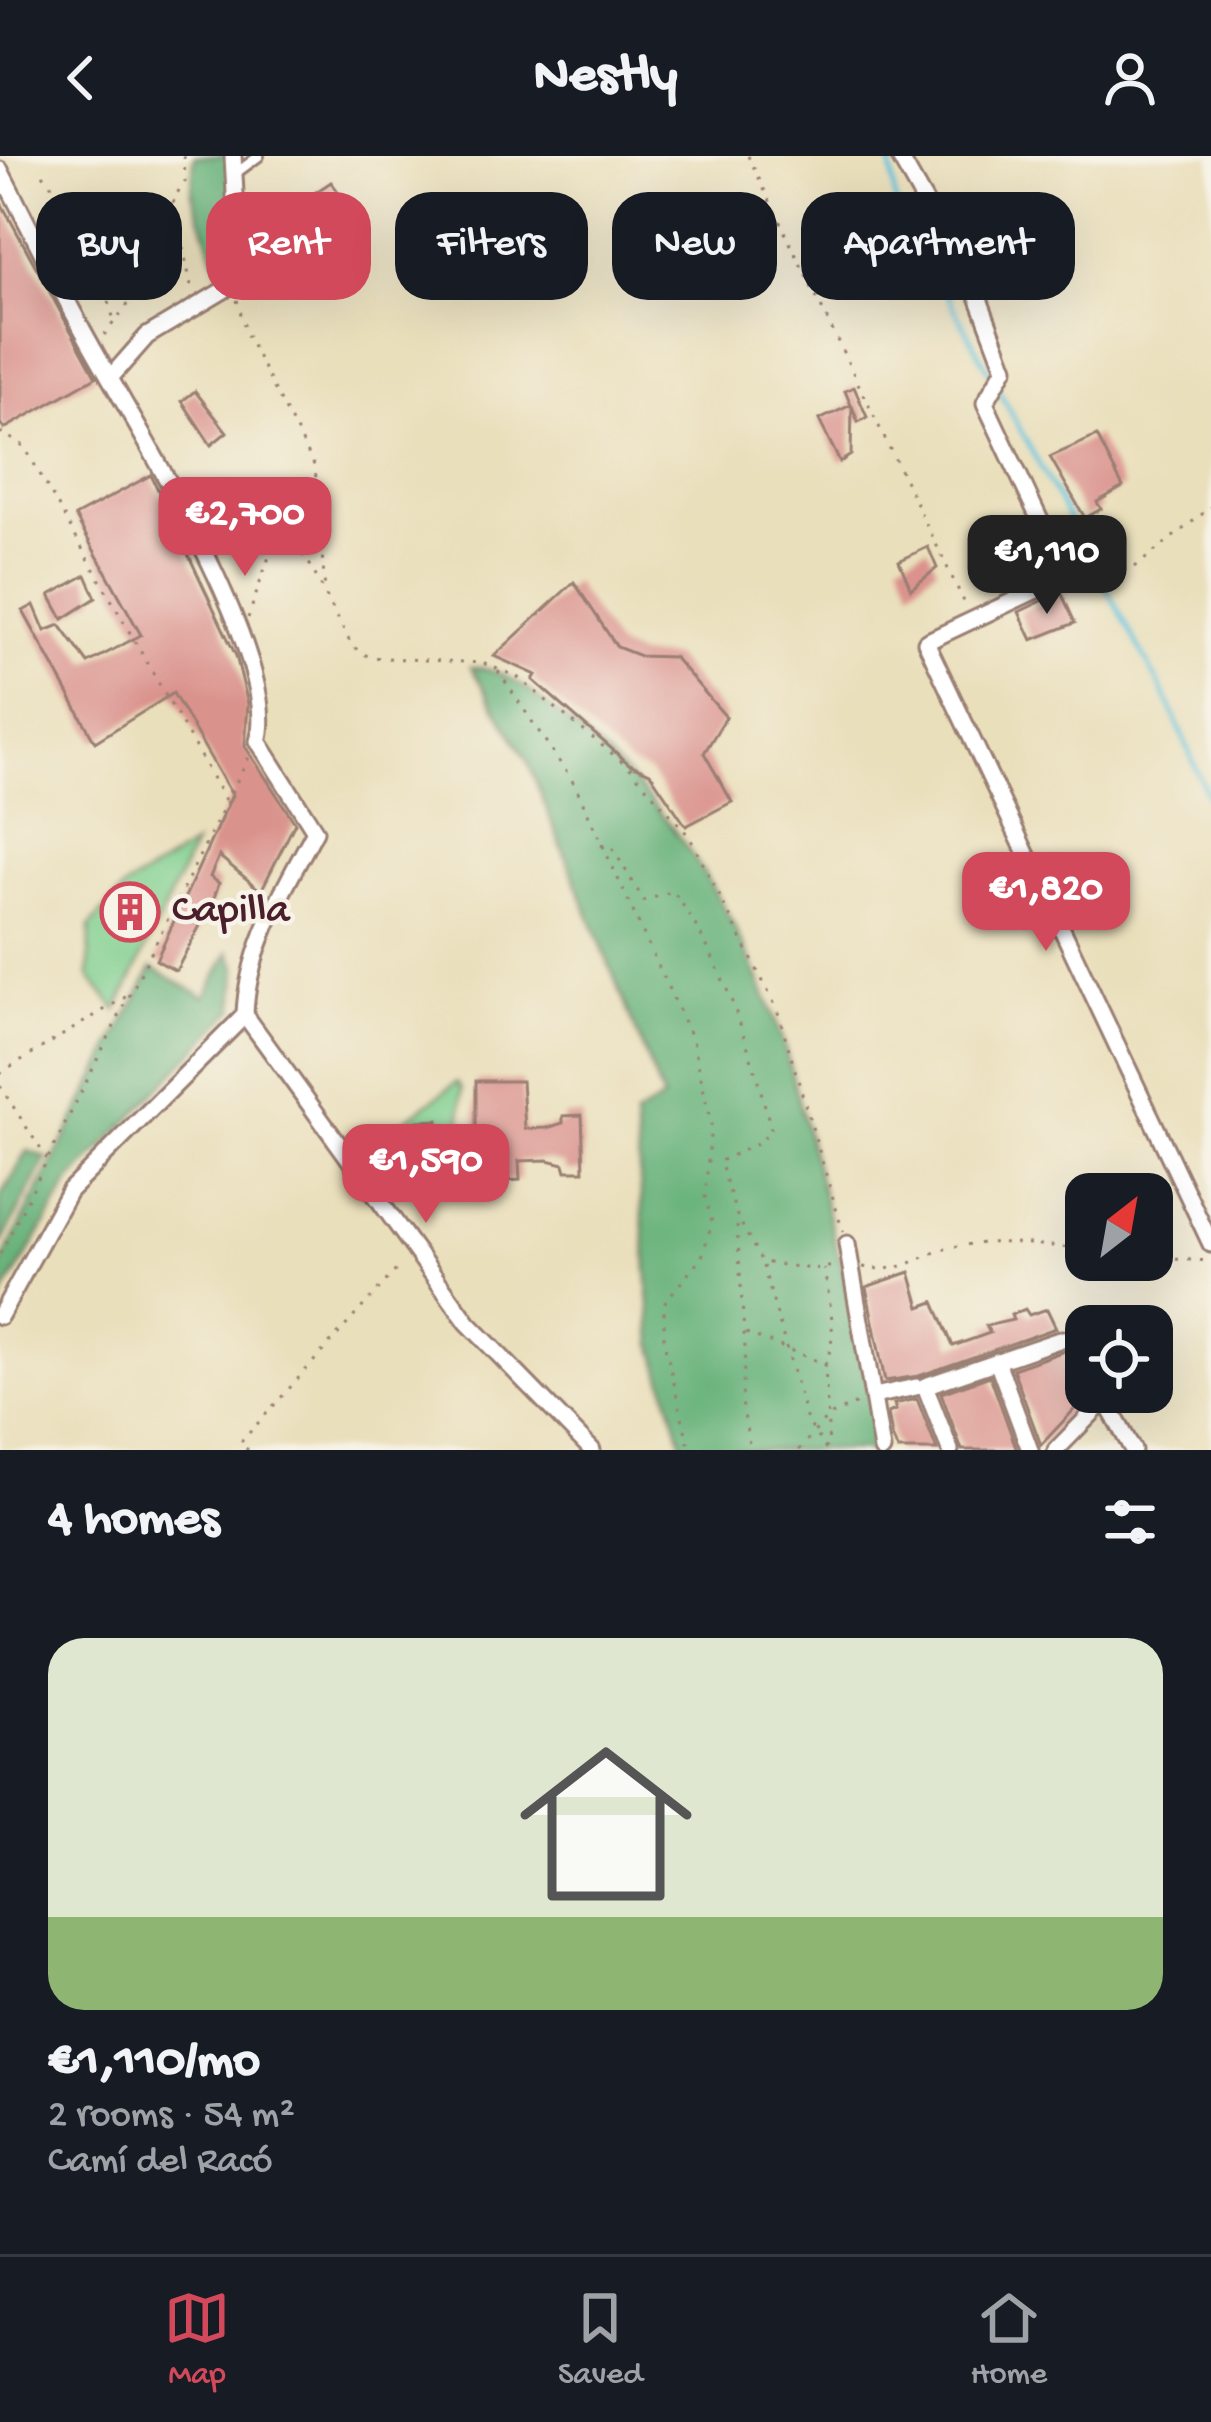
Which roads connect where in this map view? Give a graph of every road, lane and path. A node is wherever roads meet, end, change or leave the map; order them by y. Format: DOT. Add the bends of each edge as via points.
graph roads {
  1 [pos="184,156"];
  2 [pos="233,156"];
  3 [pos="259,156"];
  4 [pos="748,156"];
  5 [pos="899,156"];
  6 [pos="0,170"];
  7 [pos="43,174"];
  8 [pos="234,174"];
  9 [pos="57,192"];
  10 [pos="36,240"];
  11 [pos="68,300"];
  12 [pos="108,300"];
  13 [pos="129,300"];
  14 [pos="237,300"];
  15 [pos="195,309"];
  16 [pos="112,317"];
  17 [pos="96,353"];
  18 [pos="110,378"];
  19 [pos="0,432"];
  20 [pos="1211,507"];
  21 [pos="1135,567"];
  22 [pos="326,598"];
  23 [pos="972,620"];
  24 [pos="242,643"];
  25 [pos="497,668"];
  26 [pos="258,741"];
  27 [pos="225,800"];
  28 [pos="601,845"];
  29 [pos="135,991"];
  30 [pos="245,1015"];
  31 [pos="0,1073"];
  32 [pos="0,1086"];
  33 [pos="48,1161"];
  34 [pos="738,1220"];
  35 [pos="847,1244"];
  36 [pos="1211,1244"];
  37 [pos="1065,1247"];
  38 [pos="0,1254"];
  39 [pos="1173,1259"];
  40 [pos="1211,1261"];
  41 [pos="762,1262"];
  42 [pos="851,1264"];
  43 [pos="823,1268"];
  44 [pos="396,1270"];
  45 [pos="0,1316"];
  46 [pos="745,1333"];
  47 [pos="1062,1339"];
  48 [pos="997,1360"];
  49 [pos="825,1364"];
  50 [pos="920,1386"];
  51 [pos="874,1396"];
  52 [pos="827,1418"];
  53 [pos="813,1430"];
  54 [pos="248,1450"];
  55 [pos="592,1450"];
  56 [pos="690,1450"];
  57 [pos="751,1450"];
  58 [pos="800,1450"];
  59 [pos="828,1450"];
  60 [pos="882,1450"];
  61 [pos="950,1450"];
  62 [pos="1030,1450"];
  63 [pos="1056,1450"];
  64 [pos="1133,1450"];
  1 -- 15 [label="path" via="185,182 173,199"];
  2 -- 8 [label="street"];
  3 -- 8 [label="lane"];
  4 -- 23 [label="path"];
  5 -- 23 [label="street" via="977,294 1005,368 985,403 1066,576"];
  6 -- 10 [label="street"];
  7 -- 9 [label="path"];
  8 -- 15 [label="street" via="233,265 224,290"];
  11 -- 17 [label="street"];
  12 -- 16 [label="path"];
  13 -- 16 [label="path"];
  14 -- 22 [label="path" via="247,336 314,467"];
  15 -- 18 [label="street" via="147,336"];
  16 -- 17 [label="path"];
  17 -- 18 [label="street"];
  18 -- 24 [label="street" via="204,549"];
  19 -- 27 [label="path" via="25,446"];
  20 -- 21 [label="path"];
  22 -- 24 [label="path" via="292,545 272,548"];
  22 -- 25 [label="path" via="352,646 369,657"];
  23 -- 36 [label="street" via="926,642"];
  24 -- 26 [label="street" via="263,725"];
  25 -- 28 [label="path" via="574,785"];
  25 -- 35 [label="path" via="589,732 689,836 777,1009"];
  26 -- 27 [label="path"];
  26 -- 30 [label="street" via="315,831 246,974"];
  27 -- 29 [label="path"];
  28 -- 34 [label="path" via="613,849 644,901 673,891 751,1053 771,1129 720,1161"];
  28 -- 56 [label="path" via="694,1044 711,1125 705,1197 712,1222 702,1257 664,1303 664,1342"];
  29 -- 31 [label="path"];
  29 -- 33 [label="path"];
  30 -- 45 [label="street" via="70,1191"];
  30 -- 55 [label="street" via="468,1323"];
  32 -- 33 [label="path"];
  33 -- 38 [label="path"];
  34 -- 41 [label="path"];
  34 -- 46 [label="path"];
  35 -- 42 [label="street"];
  37 -- 42 [label="path" via="952,1247 917,1265"];
  39 -- 40 [label="path"];
  41 -- 43 [label="path"];
  41 -- 53 [label="path"];
  42 -- 43 [label="path"];
  42 -- 51 [label="street"];
  43 -- 49 [label="path" via="832,1324"];
  44 -- 54 [label="path" via="240,1443"];
  46 -- 49 [label="path"];
  46 -- 57 [label="path" via="742,1402"];
  47 -- 48 [label="street"];
  48 -- 50 [label="street"];
  48 -- 62 [label="street"];
  49 -- 52 [label="path"];
  50 -- 51 [label="street"];
  50 -- 61 [label="street"];
  51 -- 52 [label="path"];
  51 -- 60 [label="street"];
  52 -- 53 [label="path"];
  52 -- 59 [label="path"];
  53 -- 58 [label="path"];
  53 -- 59 [label="path"];
  63 -- 64 [label="street" via="1105,1400"];
}
